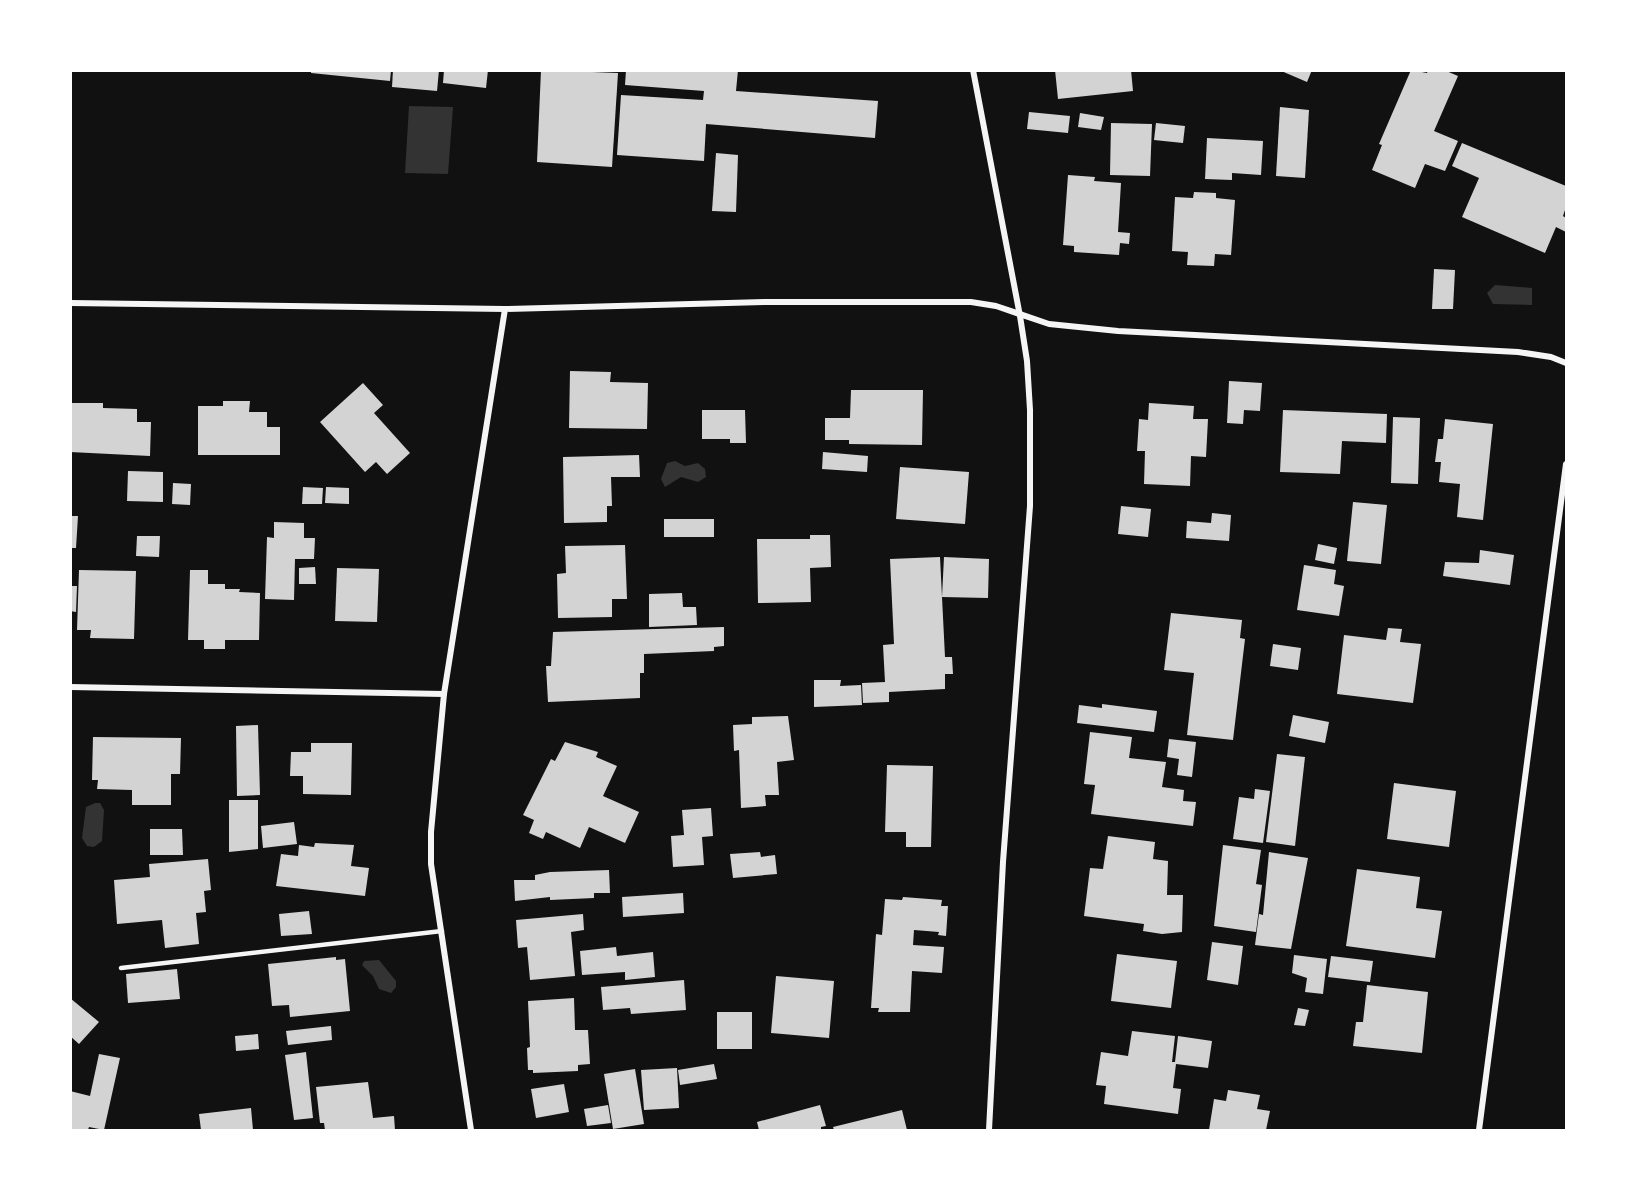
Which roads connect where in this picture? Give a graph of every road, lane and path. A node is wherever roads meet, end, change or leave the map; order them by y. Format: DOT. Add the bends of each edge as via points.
graph roads {
  1 [pos="973,70"];
  2 [pos="70,303"];
  3 [pos="505,309"];
  4 [pos="1020,316"];
  5 [pos="1566,363"];
  6 [pos="1566,464"];
  7 [pos="70,687"];
  8 [pos="444,694"];
  9 [pos="442,931"];
  10 [pos="121,968"];
  11 [pos="471,1131"];
  12 [pos="989,1131"];
  13 [pos="1479,1131"];
  1 -- 4 [label="street"];
  2 -- 3 [label="street"];
  3 -- 4 [label="street" via="766,302 971,302 996,306"];
  3 -- 8 [label="street"];
  4 -- 5 [label="street" via="1049,324 1118,331 1518,352"];
  4 -- 12 [label="street" via="1030,410 1030,506 1003,862"];
  6 -- 13 [label="street"];
  7 -- 8 [label="street"];
  8 -- 9 [label="street" via="431,832 431,864"];
  9 -- 10 [label="lane"];
  9 -- 11 [label="street"];
}
